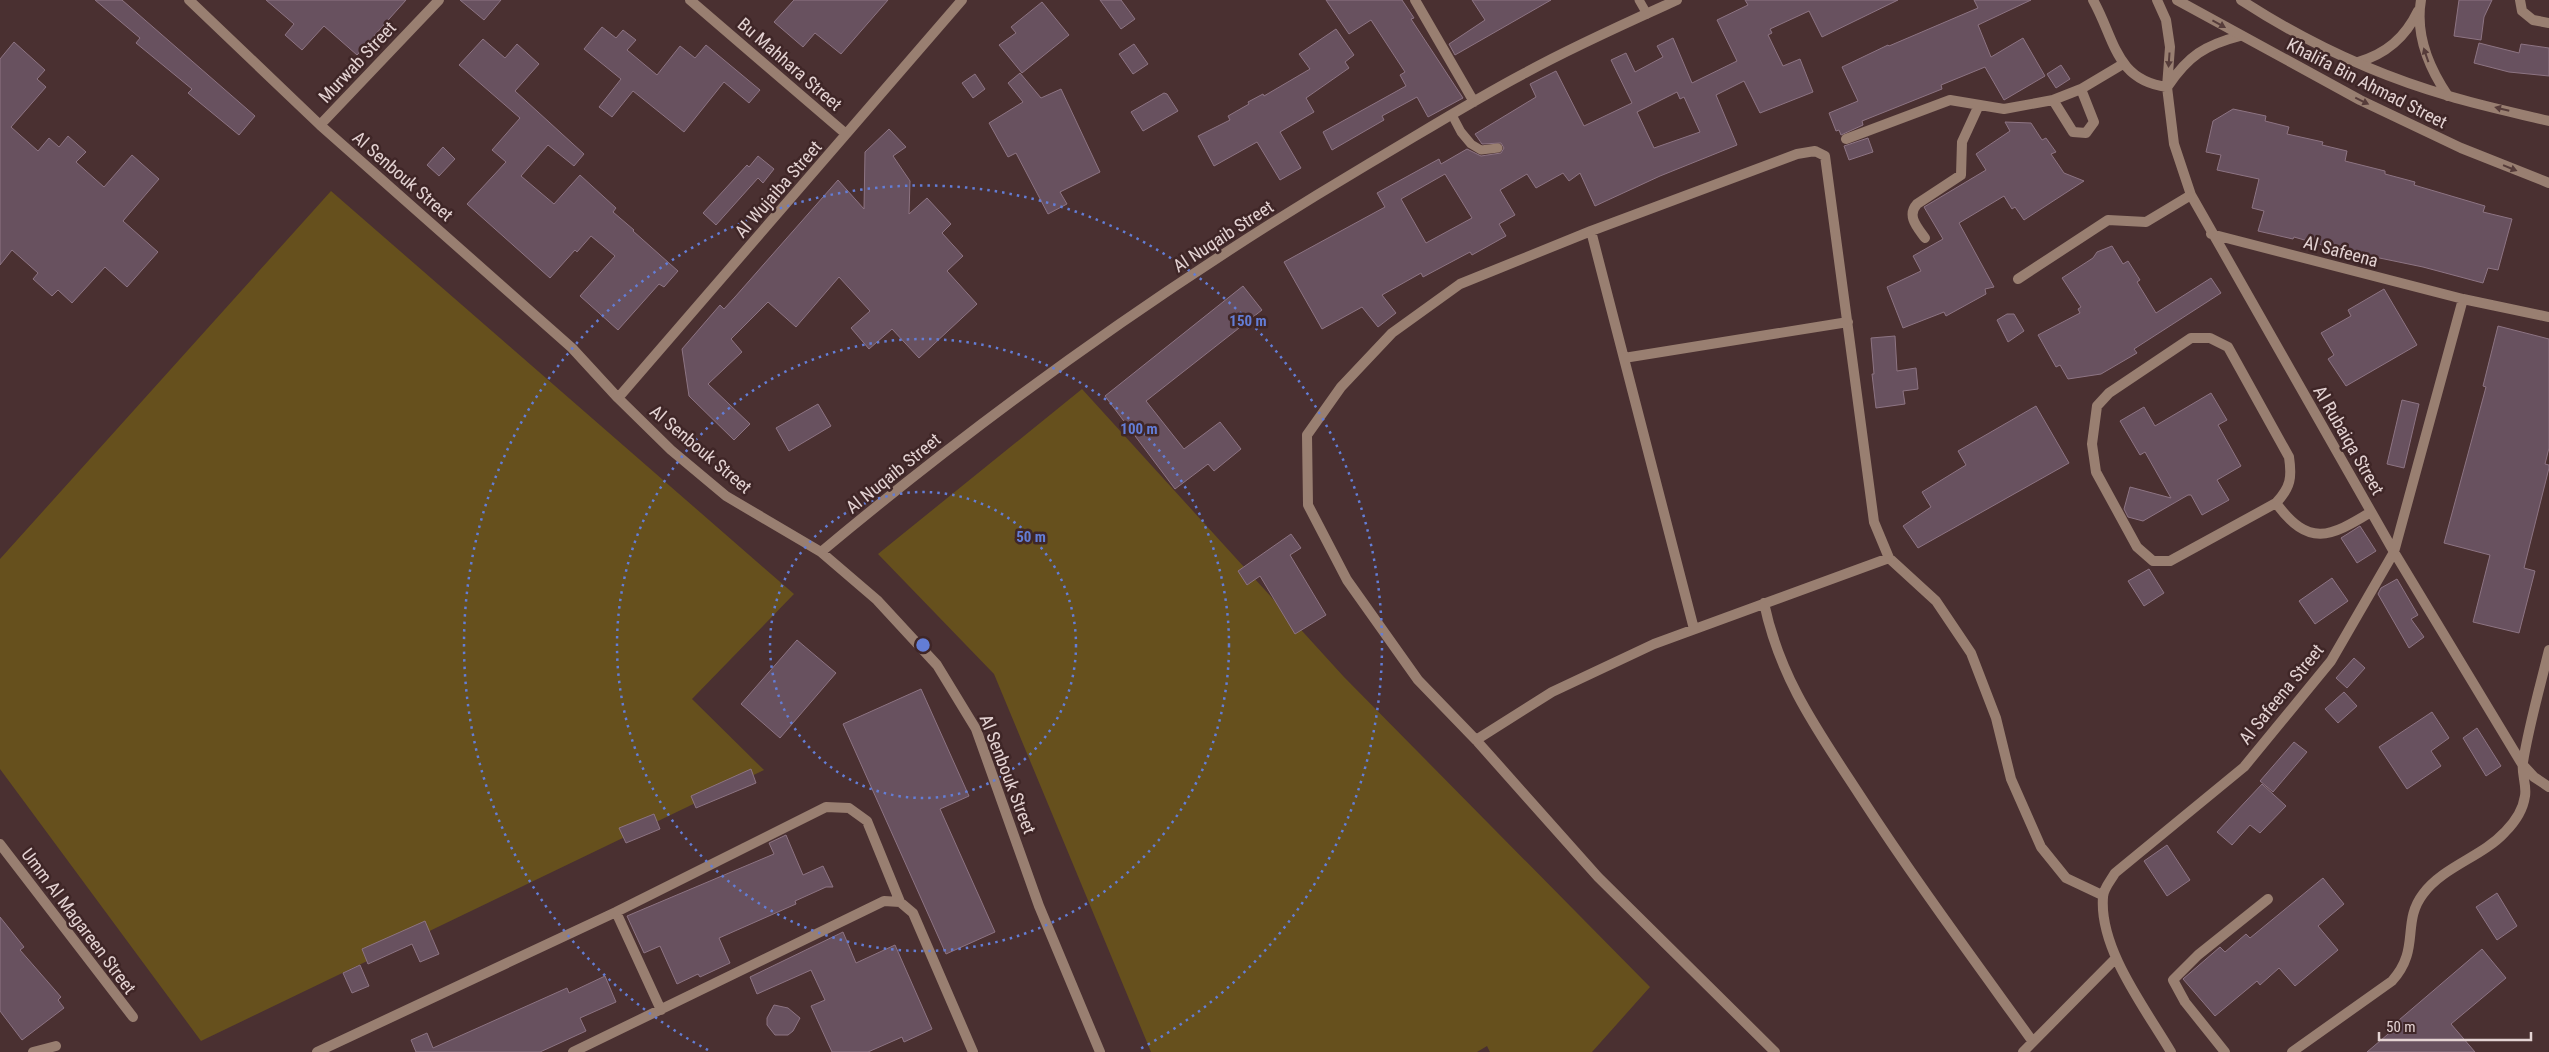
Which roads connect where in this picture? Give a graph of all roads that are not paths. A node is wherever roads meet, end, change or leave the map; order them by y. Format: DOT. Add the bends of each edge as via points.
graph roads {
  1 [pos="189,0"];
  2 [pos="438,0"];
  3 [pos="690,0"];
  4 [pos="962,0"];
  5 [pos="1415,0"];
  6 [pos="1639,0"];
  7 [pos="1678,0"];
  8 [pos="2094,0"];
  9 [pos="2157,0"];
  10 [pos="2177,0"];
  11 [pos="2241,0"];
  12 [pos="2520,0"];
  13 [pos="2421,4"];
  14 [pos="1646,14"];
  15 [pos="2549,23"];
  16 [pos="2240,36"];
  17 [pos="2358,62"];
  18 [pos="2123,64"];
  19 [pos="2167,87"];
  20 [pos="2081,89"];
  21 [pos="2448,96"];
  22 [pos="2053,100"];
  23 [pos="1474,102"];
  24 [pos="1979,105"];
  25 [pos="1452,115"];
  26 [pos="2549,121"];
  27 [pos="320,125"];
  28 [pos="846,134"];
  29 [pos="1846,139"];
  30 [pos="1498,148"];
  31 [pos="2549,184"];
  32 [pos="2190,194"];
  33 [pos="1591,231"];
  34 [pos="2211,234"];
  35 [pos="1924,238"];
  36 [pos="2018,279"];
  37 [pos="2463,299"];
  38 [pos="2549,317"];
  39 [pos="1848,322"];
  40 [pos="1624,358"];
  41 [pos="618,398"];
  42 [pos="2276,503"];
  43 [pos="2371,512"];
  44 [pos="821,552"];
  45 [pos="2394,552"];
  46 [pos="1889,558"];
  47 [pos="1764,603"];
  48 [pos="1694,629"];
  49 [pos="2549,650"];
  50 [pos="1476,740"];
  51 [pos="2522,764"];
  52 [pos="2549,787"];
  53 [pos="0,844"];
  54 [pos="2102,895"];
  55 [pos="2268,899"];
  56 [pos="900,902"];
  57 [pos="616,912"];
  58 [pos="2116,958"];
  59 [pos="661,1010"];
  60 [pos="133,1017"];
  61 [pos="2033,1042"];
  62 [pos="56,1046"];
  63 [pos="33,1052"];
  64 [pos="317,1052"];
  65 [pos="573,1052"];
  66 [pos="973,1052"];
  67 [pos="1100,1052"];
  68 [pos="1775,1052"];
  69 [pos="2023,1052"];
  70 [pos="2171,1052"];
  71 [pos="2225,1052"];
  72 [pos="2292,1052"];
  1 -- 27 [label="street, Al Senbouk Street"];
  2 -- 27 [label="street, Murwab Street"];
  3 -- 28 [label="street, Bu Mahhara Street"];
  4 -- 28 [label="street, Al Wujaiba Street"];
  5 -- 23 [label="street"];
  6 -- 14 [label="lane"];
  7 -- 14 [label="street, Al Nuqaib Street"];
  8 -- 18 [label="street"];
  9 -- 19 [label="street, Al Rubaiqa Street, one-way" via="2166,20 2170,47"];
  10 -- 16 [label="street, Khalifa Bin Ahmad Street, one-way"];
  11 -- 17 [label="street, Khalifa Bin Ahmad Street" via="2284,28"];
  12 -- 15 [label="street" via="2522,11 2533,20"];
  13 -- 17 [label="street" via="2402,37 2374,57"];
  21 -- 13 [label="street, one-way" via="2437,80 2423,46"];
  14 -- 23 [label="street, Al Nuqaib Street" via="1553,58"];
  16 -- 19 [label="street" via="2198,52 2181,66"];
  16 -- 31 [label="street, Khalifa Bin Ahmad Street, one-way" via="2376,108 2460,148"];
  17 -- 21 [label="street, Khalifa Bin Ahmad Street"];
  18 -- 19 [label="street" via="2142,81"];
  18 -- 20 [label="street"];
  19 -- 32 [label="street, Al Rubaiqa Street" via="2174,144"];
  20 -- 22 [label="street"];
  20 -- 22 [label="street" via="2094,122 2086,133 2073,132"];
  26 -- 21 [label="street, Khalifa Bin Ahmad Street, one-way"];
  22 -- 24 [label="street" via="2004,109"];
  23 -- 25 [label="street, Al Nuqaib Street"];
  24 -- 29 [label="street" via="1950,100"];
  24 -- 35 [label="street" via="1962,142 1961,174 1914,207 1913,220"];
  25 -- 30 [label="lane" via="1471,144 1481,150"];
  25 -- 44 [label="street, Al Nuqaib Street" via="1290,211 1099,337 993,413"];
  27 -- 41 [label="street, Al Senbouk Street" via="572,348"];
  28 -- 41 [label="street, Al Wujaiba Street"];
  32 -- 34 [label="street, Al Rubaiqa Street"];
  32 -- 36 [label="street" via="2146,222 2108,220"];
  33 -- 39 [label="street" via="1797,154 1815,151 1825,156"];
  33 -- 40 [label="street"];
  33 -- 50 [label="street" via="1460,284 1392,332 1341,387 1307,435 1308,505 1347,580 1418,680"];
  34 -- 37 [label="street, Al Safeena"];
  34 -- 43 [label="street, Al Rubaiqa Street"];
  37 -- 38 [label="street, Al Safeena"];
  37 -- 45 [label="street, Al Safeena Street"];
  39 -- 40 [label="street"];
  39 -- 46 [label="street" via="1874,522"];
  40 -- 48 [label="street"];
  41 -- 44 [label="street, Al Senbouk Street" via="670,450 726,496"];
  42 -- 42 [label="street" via="2170,561 2153,561 2137,547 2096,472 2092,444 2097,406 2109,393 2191,338 2210,338 2228,347 2289,457 2292,477 2287,491"];
  42 -- 43 [label="street" via="2306,532 2328,535"];
  43 -- 45 [label="street, Al Rubaiqa Street"];
  44 -- 67 [label="street, Al Senbouk Street" via="877,600 937,665 976,729 1039,906"];
  45 -- 51 [label="street, Al Rubaiqa Street"];
  45 -- 54 [label="street, Al Safeena Street" via="2331,661 2244,767 2115,873"];
  46 -- 47 [label="street"];
  46 -- 54 [label="street" via="1936,601 1971,653 1996,718 2011,778 2041,847 2066,878"];
  47 -- 48 [label="street"];
  47 -- 61 [label="street" via="1771,634 1801,704 1894,848"];
  48 -- 50 [label="street" via="1654,644 1552,692"];
  49 -- 51 [label="street"];
  50 -- 68 [label="street" via="1598,877"];
  51 -- 52 [label="street, Al Rubaiqa Street"];
  51 -- 72 [label="street" via="2525,796 2518,818 2504,834 2435,881 2422,894 2413,912 2408,957 2403,969 2392,981"];
  53 -- 60 [label="street, Umm Al Magareen Street"];
  54 -- 58 [label="street" via="2106,930"];
  55 -- 71 [label="street" via="2198,954 2173,980 2185,1002"];
  56 -- 57 [label="street" via="867,821 849,808 826,807"];
  56 -- 59 [label="street" via="884,901"];
  56 -- 66 [label="street" via="913,913"];
  57 -- 59 [label="street"];
  57 -- 64 [label="street"];
  58 -- 61 [label="street"];
  58 -- 70 [label="street"];
  59 -- 65 [label="street"];
  61 -- 69 [label="street"];
  62 -- 63 [label="street"];
}
